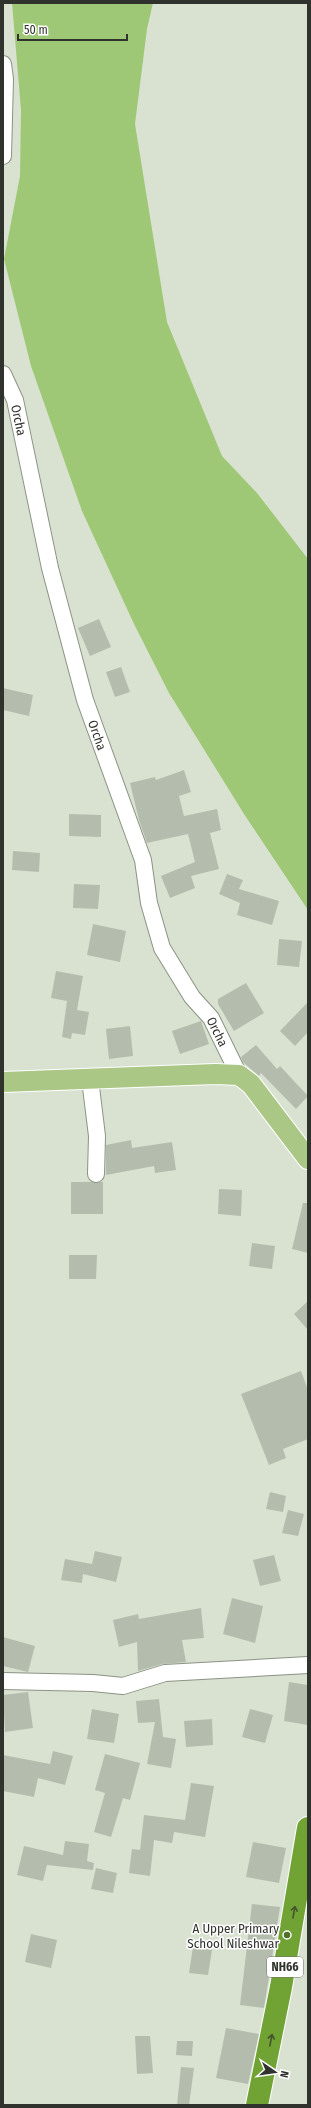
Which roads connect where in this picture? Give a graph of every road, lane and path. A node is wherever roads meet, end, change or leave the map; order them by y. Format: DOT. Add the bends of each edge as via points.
graph roads {
  1 [pos="3,64"];
  2 [pos="3,156"];
  3 [pos="3,374"];
  4 [pos="239,1076"];
  5 [pos="90,1079"];
  6 [pos="3,1082"];
  7 [pos="308,1159"];
  8 [pos="96,1174"];
  9 [pos="308,1665"];
  10 [pos="3,1681"];
  11 [pos="308,1828"];
  12 [pos="257,2105"];
  1 -- 2 [label="street"];
  3 -- 4 [label="street, Orcha" via="15,400 50,568 85,700 143,860 149,903 162,948 192,997 210,1018"];
  4 -- 5 [label="main road" via="214,1074"];
  4 -- 7 [label="main road" via="259,1092 278,1122"];
  5 -- 6 [label="main road"];
  5 -- 8 [label="street" via="97,1136"];
  9 -- 10 [label="street" via="166,1673 123,1686"];
  12 -- 11 [label="highway, NH66, one-way" via="281,1987"];
}
